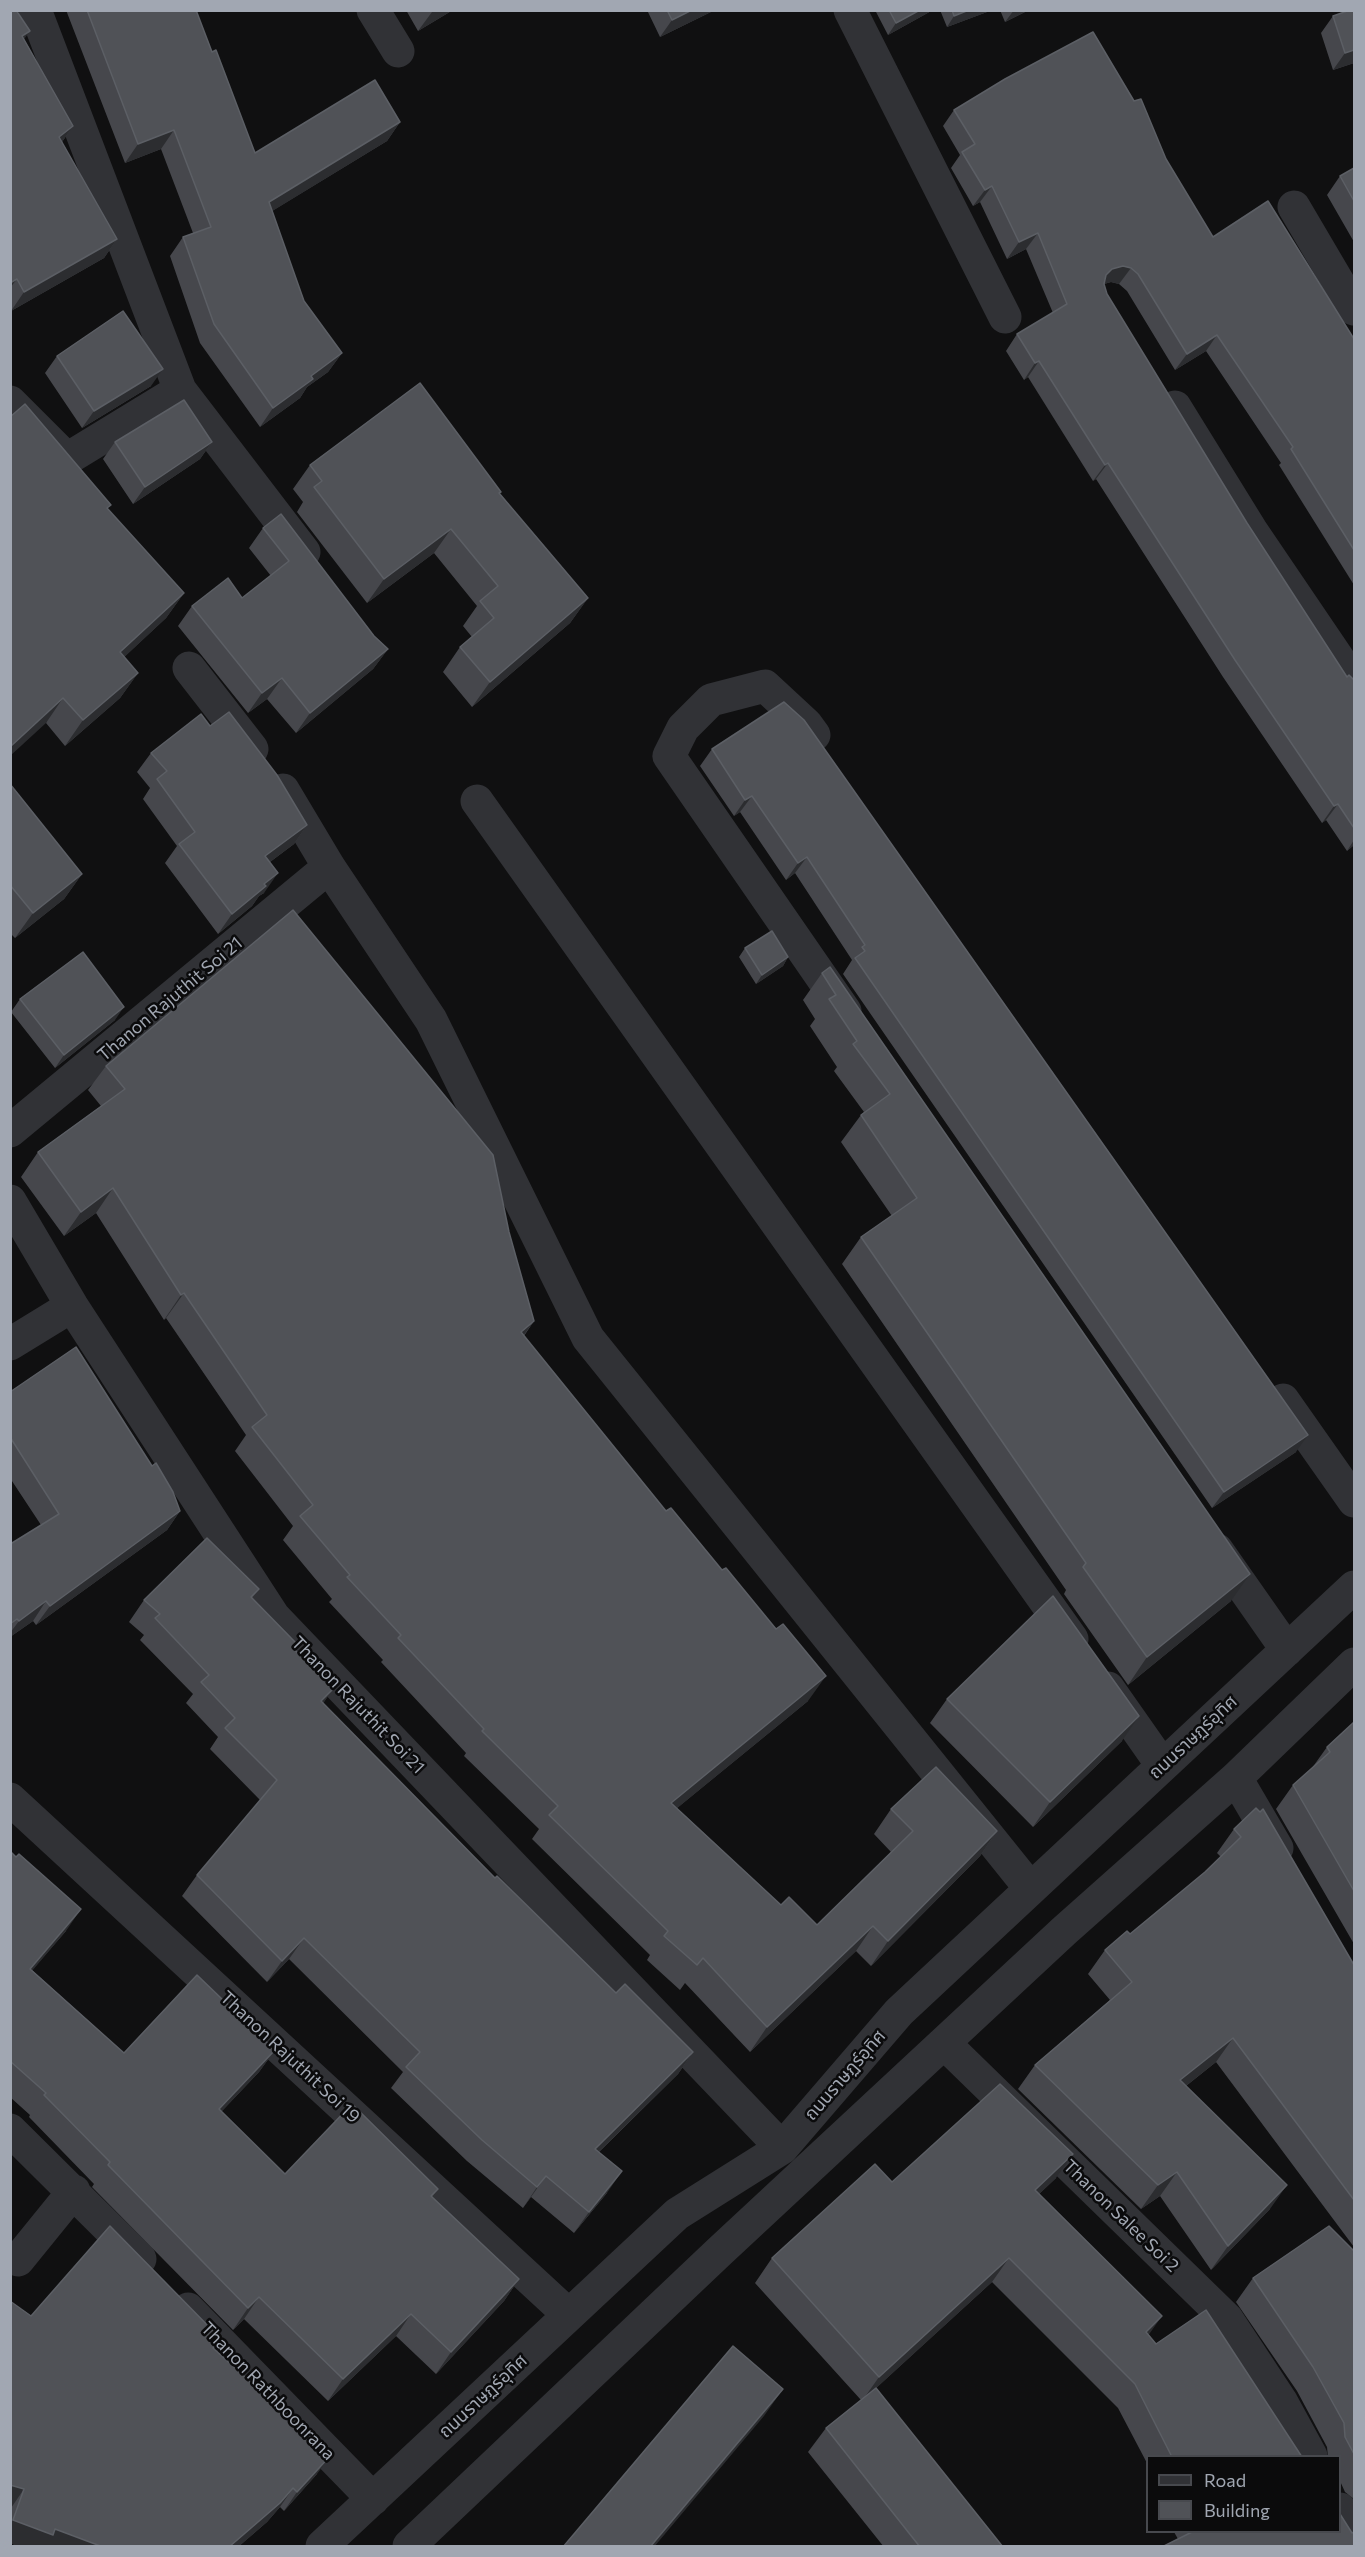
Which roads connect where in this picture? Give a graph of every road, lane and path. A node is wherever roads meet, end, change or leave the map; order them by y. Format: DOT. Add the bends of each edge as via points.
graph roads {
  1 [pos="35,10"];
  2 [pos="373,10"];
  3 [pos="850,10"];
  4 [pos="398,51"];
  5 [pos="1294,207"];
  6 [pos="1354,309"];
  7 [pos="1005,317"];
  8 [pos="1159,381"];
  9 [pos="180,390"];
  10 [pos="10,402"];
  11 [pos="324,579"];
  12 [pos="189,668"];
  13 [pos="1354,682"];
  14 [pos="834,763"];
  15 [pos="477,801"];
  16 [pos="329,867"];
  17 [pos="859,1031"];
  18 [pos="10,1131"];
  19 [pos="10,1201"];
  20 [pos="72,1306"];
  21 [pos="10,1344"];
  22 [pos="1265,1375"];
  23 [pos="1354,1501"];
  24 [pos="1198,1522"];
  25 [pos="1354,1587"];
  26 [pos="1287,1650"];
  27 [pos="1354,1664"];
  28 [pos="1162,1765"];
  29 [pos="1236,1778"];
  30 [pos="10,1799"];
  31 [pos="1295,1879"];
  32 [pos="1030,1888"];
  33 [pos="945,2044"];
  34 [pos="10,2130"];
  35 [pos="782,2148"];
  36 [pos="74,2191"];
  37 [pos="18,2260"];
  38 [pos="569,2315"];
  39 [pos="1310,2455"];
  40 [pos="373,2499"];
  41 [pos="1341,2511"];
  42 [pos="1354,2537"];
  43 [pos="322,2547"];
  44 [pos="409,2547"];
  1 -- 9 [label="street"];
  2 -- 4 [label="street"];
  3 -- 7 [label="street"];
  5 -- 6 [label="street"];
  8 -- 13 [label="street" via="1251,530"];
  9 -- 10 [label="street" via="67,459"];
  9 -- 11 [label="street"];
  12 -- 16 [label="street" via="279,784"];
  14 -- 17 [label="street" via="806,724 765,686 711,700 683,728 669,756"];
  15 -- 28 [label="street"];
  16 -- 18 [label="street, Thanon Rajuthit Soi 21"];
  16 -- 32 [label="street" via="431,1020 588,1338"];
  19 -- 20 [label="street, Thanon Rajuthit Soi 21"];
  20 -- 21 [label="street"];
  20 -- 35 [label="street, Thanon Rajuthit Soi 21" via="274,1617"];
  22 -- 23 [label="street"];
  24 -- 26 [label="street"];
  25 -- 26 [label="street, ถนนราษฏร์อุทิศ"];
  26 -- 28 [label="street, ถนนราษฏร์อุทิศ"];
  27 -- 29 [label="street"];
  28 -- 32 [label="street, ถนนราษฏร์อุทิศ"];
  29 -- 31 [label="street"];
  29 -- 33 [label="street" via="1064,1931"];
  30 -- 38 [label="street, Thanon Rajuthit Soi 19"];
  32 -- 35 [label="street, ถนนราษฏร์อุทิศ" via="899,2012"];
  33 -- 39 [label="street, Thanon Salee Soi 2" via="1227,2319 1281,2401"];
  33 -- 44 [label="street"];
  34 -- 36 [label="street, Thanon Rathboonrana"];
  35 -- 38 [label="street, ถนนราษฏร์อุทิศ" via="677,2214"];
  36 -- 37 [label="street"];
  36 -- 40 [label="street, Thanon Rathboonrana"];
  38 -- 40 [label="street, ถนนราษฏร์อุทิศ"];
  40 -- 43 [label="street, ถนนราษฏร์อุทิศ"];
  41 -- 42 [label="street"];
}
